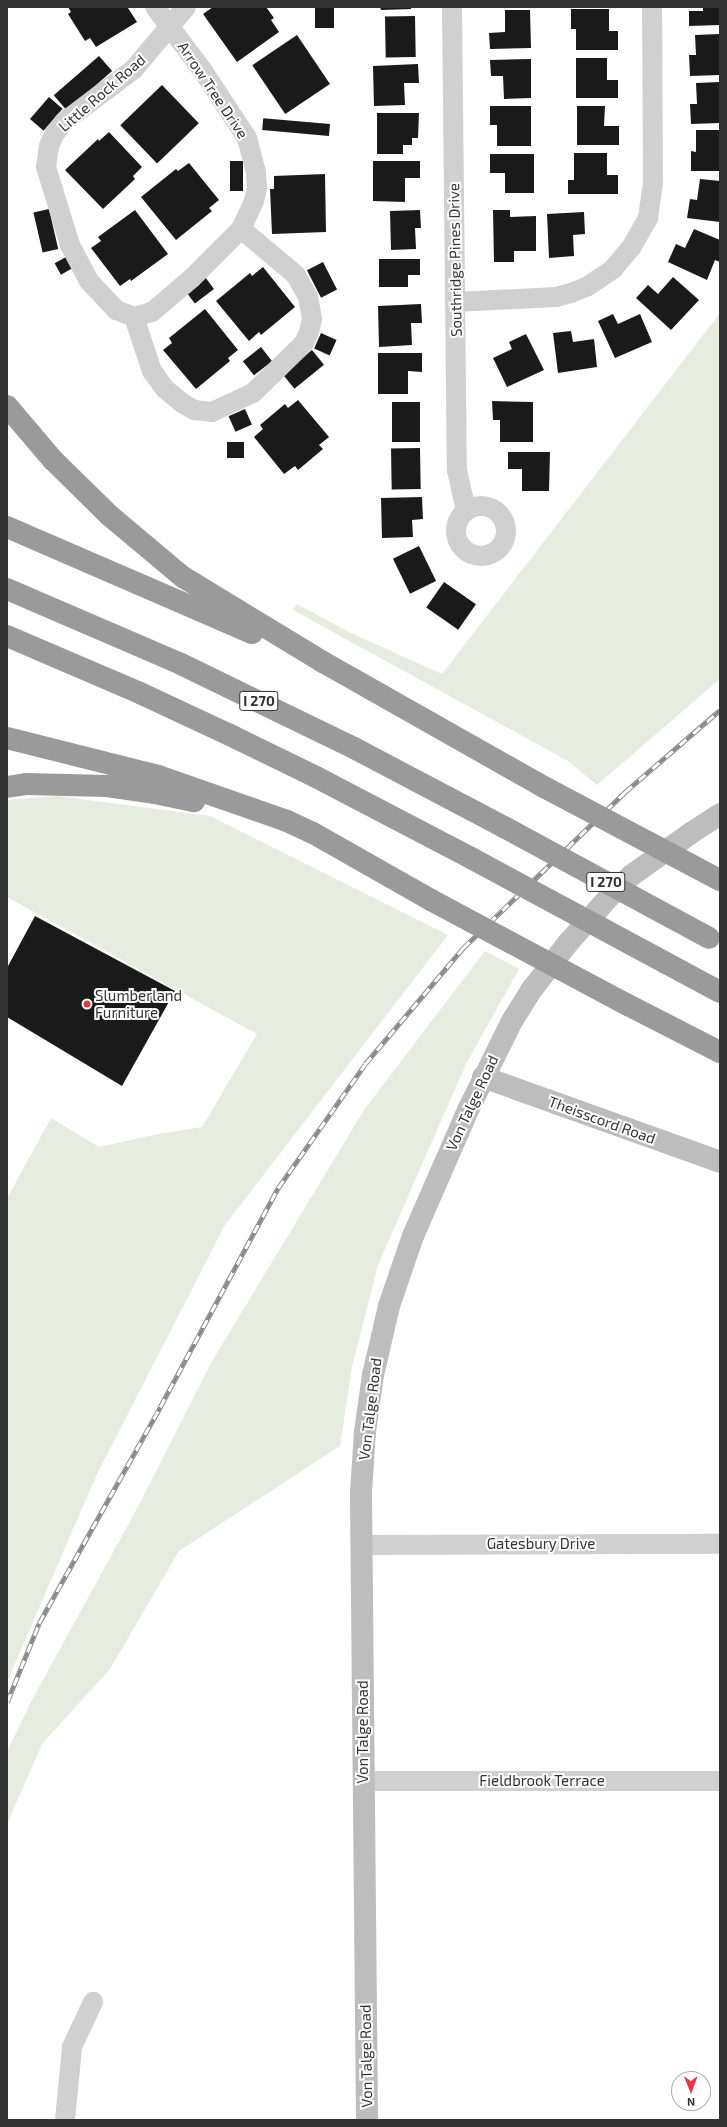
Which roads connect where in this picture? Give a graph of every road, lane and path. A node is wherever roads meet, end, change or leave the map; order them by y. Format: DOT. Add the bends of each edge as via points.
graph roads {
  1 [pos="155,7"];
  2 [pos="186,7"];
  3 [pos="452,7"];
  4 [pos="652,7"];
  5 [pos="170,27"];
  6 [pos="240,229"];
  7 [pos="455,302"];
  8 [pos="134,317"];
  9 [pos="7,406"];
  10 [pos="466,511"];
  11 [pos="7,526"];
  12 [pos="7,589"];
  13 [pos="7,636"];
  14 [pos="323,662"];
  15 [pos="7,738"];
  16 [pos="7,787"];
  17 [pos="720,814"];
  18 [pos="287,821"];
  19 [pos="720,880"];
  20 [pos="714,941"];
  21 [pos="720,992"];
  22 [pos="720,1052"];
  23 [pos="483,1077"];
  24 [pos="720,1162"];
  25 [pos="720,1544"];
  26 [pos="361,1545"];
  27 [pos="363,1781"];
  28 [pos="720,1782"];
  29 [pos="93,2002"];
  30 [pos="65,2120"];
  31 [pos="367,2120"];
  1 -- 5 [label="street, Arrow Tree Drive"];
  2 -- 5 [label="street, Little Rock Road"];
  3 -- 7 [label="street, Southridge Pines Drive"];
  4 -- 7 [label="street" via="654,182 648,218 632,246 613,269 588,286 572,293 556,297"];
  5 -- 6 [label="street, Arrow Tree Drive" via="247,138 256,172 257,188 254,201"];
  5 -- 8 [label="street, Little Rock Road" via="134,69 64,122 55,132 46,167 70,245 89,281 116,310"];
  6 -- 8 [label="street, Arrow Tree Drive" via="192,278 152,312"];
  6 -- 8 [label="street" via="296,275 308,297 312,319 304,343 252,392 212,412 194,410 182,403 165,389 152,371"];
  7 -- 10 [label="street, Southridge Pines Drive" via="457,470"];
  9 -- 14 [label="highway" via="58,466 109,515 183,576"];
  11 -- 14 [label="highway"];
  12 -- 20 [label="highway, I 270, bridge" via="174,661 354,748"];
  13 -- 21 [label="highway, bridge" via="142,694 316,777"];
  14 -- 19 [label="highway, bridge" via="544,787"];
  15 -- 18 [label="highway" via="158,776"];
  16 -- 18 [label="highway" via="26,784 107,786 156,793"];
  17 -- 23 [label="street, Von Talge Road" via="632,876 572,938 533,988 512,1021"];
  18 -- 22 [label="highway, bridge"];
  23 -- 24 [label="street, Theisscord Road"];
  23 -- 26 [label="street, Von Talge Road" via="413,1236 389,1306 373,1375 368,1414 361,1492"];
  25 -- 26 [label="street, Gatesbury Drive"];
  26 -- 27 [label="street, Von Talge Road"];
  27 -- 28 [label="street, Fieldbrook Terrace"];
  27 -- 31 [label="street, Von Talge Road"];
  29 -- 30 [label="street" via="72,2047"];
}
